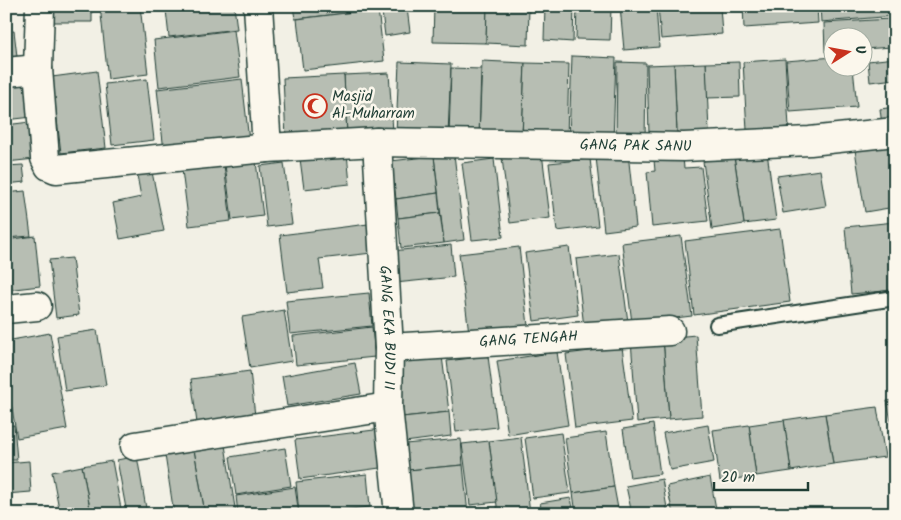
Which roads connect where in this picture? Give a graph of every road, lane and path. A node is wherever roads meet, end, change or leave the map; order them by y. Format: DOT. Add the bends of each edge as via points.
graph roads {
  1 [pos="40,6"];
  2 [pos="258,6"];
  3 [pos="38,69"];
  4 [pos="6,72"];
  5 [pos="895,132"];
  6 [pos="377,142"];
  7 [pos="267,148"];
  8 [pos="895,298"];
  9 [pos="37,306"];
  10 [pos="6,309"];
  11 [pos="717,324"];
  12 [pos="670,331"];
  13 [pos="389,348"];
  14 [pos="388,408"];
  15 [pos="135,446"];
  16 [pos="398,514"];
  1 -- 3 [label="street, GANG PAK SANU"];
  2 -- 7 [label="street"];
  3 -- 4 [label="street"];
  3 -- 7 [label="street, GANG PAK SANU" via="44,158 49,166 56,169"];
  5 -- 6 [label="street, GANG PAK SANU" via="810,141 684,147"];
  6 -- 7 [label="street, GANG PAK SANU"];
  6 -- 13 [label="street, GANG EKA BUDI II"];
  8 -- 11 [label="lane"];
  9 -- 10 [label="street"];
  12 -- 13 [label="street, GANG TENGAH"];
  13 -- 14 [label="street, GANG EKA BUDI II"];
  14 -- 15 [label="street"];
  14 -- 16 [label="street, GANG EKA BUDI II"];
}
